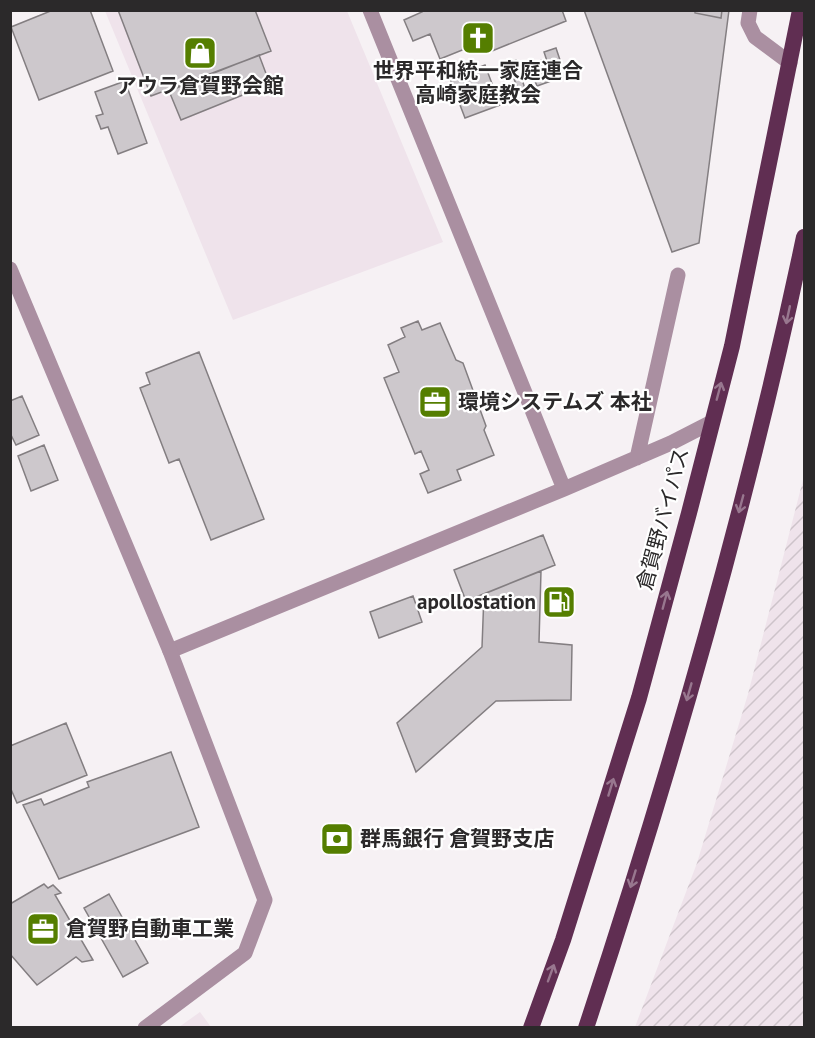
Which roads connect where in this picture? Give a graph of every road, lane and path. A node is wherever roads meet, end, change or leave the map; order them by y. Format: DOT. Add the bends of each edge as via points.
graph roads {
  1 [pos="370,10"];
  2 [pos="750,10"];
  3 [pos="800,10"];
  4 [pos="790,63"];
  5 [pos="804,237"];
  6 [pos="10,269"];
  7 [pos="678,275"];
  8 [pos="711,423"];
  9 [pos="637,458"];
  10 [pos="564,489"];
  11 [pos="170,651"];
  12 [pos="145,1028"];
  13 [pos="531,1028"];
  14 [pos="586,1028"];
  1 -- 10 [label="street"];
  2 -- 4 [label="street" via="748,23 754,37"];
  3 -- 4 [label="highway, 倉賀野バイパス"];
  8 -- 4 [label="highway, 倉賀野バイパス, one-way" via="732,346"];
  5 -- 14 [label="highway, one-way" via="779,358 726,562 615,942"];
  6 -- 11 [label="street"];
  7 -- 9 [label="street"];
  8 -- 9 [label="street"];
  13 -- 8 [label="highway, 倉賀野バイパス, one-way" via="563,940 639,698"];
  9 -- 10 [label="street"];
  10 -- 11 [label="street"];
  11 -- 12 [label="street" via="265,900 245,952"];
}
